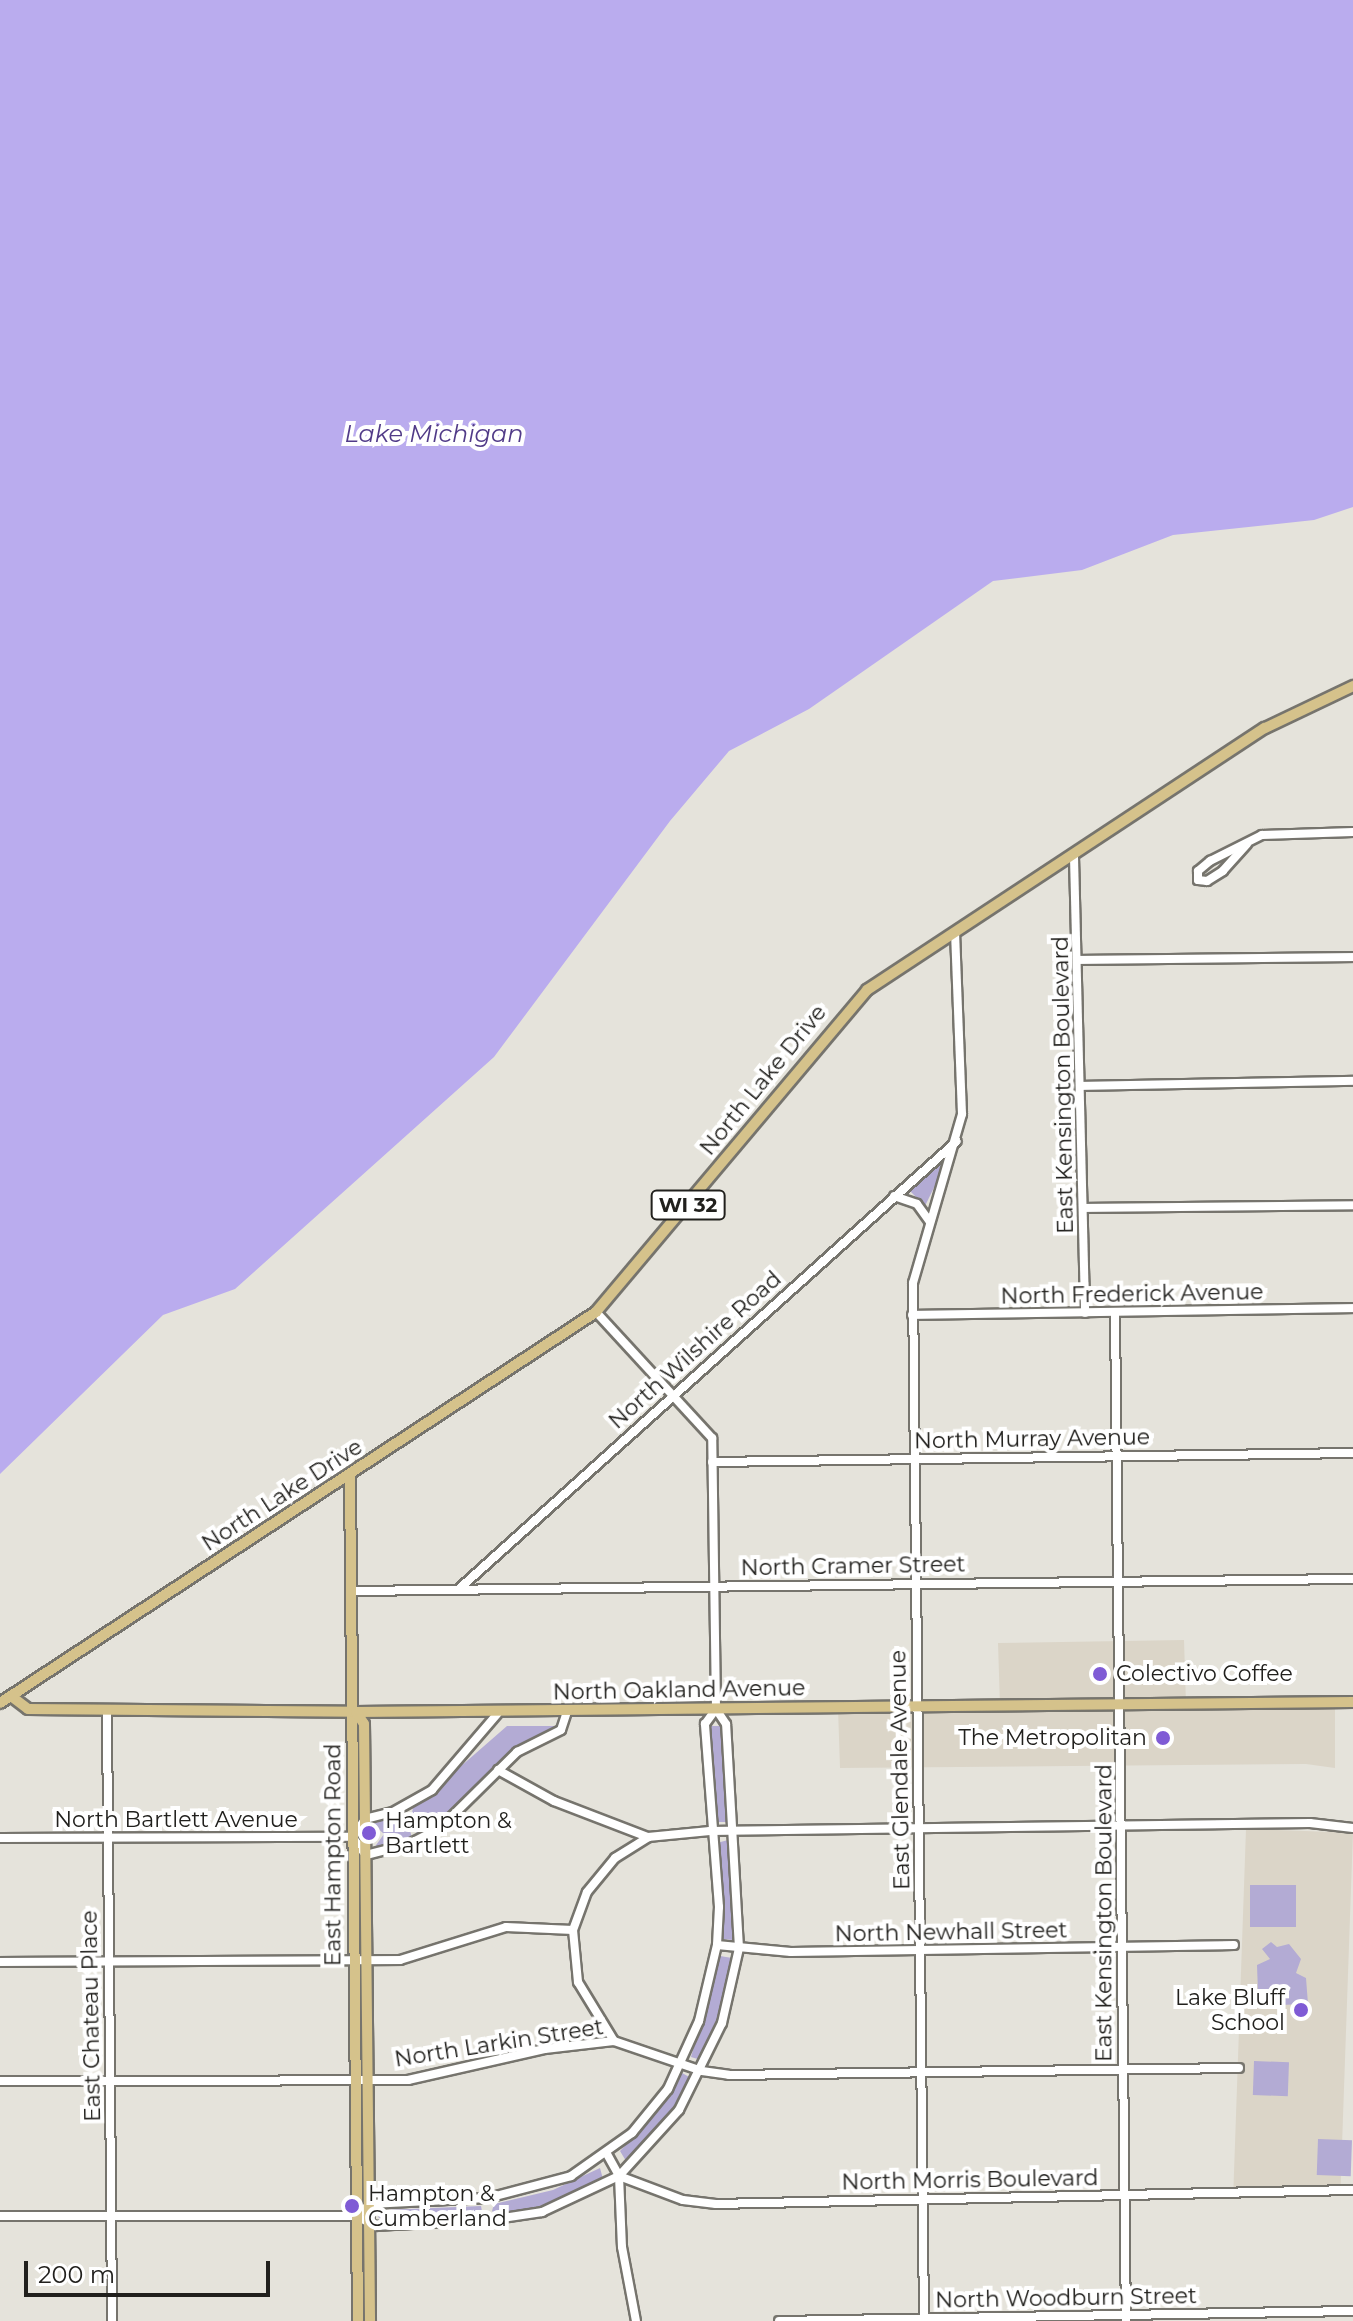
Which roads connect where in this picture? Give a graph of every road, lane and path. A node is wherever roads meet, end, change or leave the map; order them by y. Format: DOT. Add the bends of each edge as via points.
graph roads {
  1 [pos="1353,686"];
  2 [pos="1353,832"];
  3 [pos="1247,844"];
  4 [pos="1074,857"];
  5 [pos="955,934"];
  6 [pos="1353,957"];
  7 [pos="1078,960"];
  8 [pos="1353,1081"];
  9 [pos="1081,1086"];
  10 [pos="957,1141"];
  11 [pos="894,1196"];
  12 [pos="1353,1205"];
  13 [pos="1083,1208"];
  14 [pos="930,1222"];
  15 [pos="1353,1308"];
  16 [pos="596,1312"];
  17 [pos="1115,1312"];
  18 [pos="1085,1313"];
  19 [pos="912,1315"];
  20 [pos="673,1393"];
  21 [pos="1353,1453"];
  22 [pos="1117,1456"];
  23 [pos="915,1459"];
  24 [pos="712,1462"];
  25 [pos="350,1475"];
  26 [pos="1353,1579"];
  27 [pos="1119,1581"];
  28 [pos="917,1584"];
  29 [pos="713,1586"];
  30 [pos="460,1588"];
  31 [pos="354,1591"];
  32 [pos="11,1696"];
  33 [pos="1353,1702"];
  34 [pos="0,1703"];
  35 [pos="1120,1705"];
  36 [pos="918,1707"];
  37 [pos="716,1709"];
  38 [pos="107,1710"];
  39 [pos="356,1712"];
  40 [pos="567,1712"];
  41 [pos="498,1713"];
  42 [pos="498,1770"];
  43 [pos="365,1819"];
  44 [pos="1121,1826"];
  45 [pos="1353,1828"];
  46 [pos="919,1829"];
  47 [pos="710,1831"];
  48 [pos="733,1831"];
  49 [pos="352,1837"];
  50 [pos="648,1837"];
  51 [pos="0,1838"];
  52 [pos="107,1838"];
  53 [pos="366,1855"];
  54 [pos="573,1930"];
  55 [pos="717,1945"];
  56 [pos="1234,1945"];
  57 [pos="1122,1947"];
  58 [pos="739,1948"];
  59 [pos="921,1950"];
  60 [pos="354,1960"];
  61 [pos="367,1960"];
  62 [pos="0,1962"];
  63 [pos="109,1962"];
  64 [pos="614,2041"];
  65 [pos="679,2064"];
  66 [pos="1239,2068"];
  67 [pos="1123,2069"];
  68 [pos="702,2071"];
  69 [pos="922,2073"];
  70 [pos="355,2080"];
  71 [pos="368,2080"];
  72 [pos="0,2081"];
  73 [pos="110,2081"];
  74 [pos="607,2154"];
  75 [pos="619,2176"];
  76 [pos="1353,2190"];
  77 [pos="1125,2195"];
  78 [pos="923,2198"];
  79 [pos="370,2204"];
  80 [pos="0,2216"];
  81 [pos="111,2216"];
  82 [pos="357,2216"];
  83 [pos="369,2225"];
  84 [pos="1353,2311"];
  85 [pos="1126,2318"];
  86 [pos="924,2320"];
  87 [pos="112,2321"];
  88 [pos="358,2321"];
  89 [pos="370,2321"];
  90 [pos="636,2321"];
  91 [pos="779,2321"];
  1 -- 4 [label="main road, North Lake Drive / WI 32" via="1265,728"];
  2 -- 3 [label="street" via="1275,833"];
  3 -- 3 [label="street" via="1202,866 1198,880 1223,871"];
  4 -- 5 [label="main road, North Lake Drive / WI 32"];
  4 -- 7 [label="street, East Kensington Boulevard"];
  5 -- 10 [label="street, East Glendale Avenue" via="963,1092"];
  5 -- 16 [label="main road, North Lake Drive / WI 32" via="867,990 843,1014"];
  6 -- 7 [label="street"];
  7 -- 9 [label="street, East Kensington Boulevard"];
  8 -- 9 [label="street"];
  9 -- 13 [label="street, East Kensington Boulevard"];
  10 -- 11 [label="street, North Wilshire Road"];
  10 -- 14 [label="street, East Glendale Avenue"];
  11 -- 14 [label="street" via="917,1204"];
  11 -- 20 [label="street, North Wilshire Road"];
  12 -- 13 [label="street"];
  13 -- 18 [label="street, East Kensington Boulevard"];
  14 -- 19 [label="street, East Glendale Avenue" via="916,1265"];
  15 -- 17 [label="street, North Frederick Avenue"];
  16 -- 20 [label="street"];
  16 -- 25 [label="main road, North Lake Drive / WI 32"];
  17 -- 18 [label="street, North Frederick Avenue"];
  17 -- 22 [label="street, East Kensington Boulevard"];
  18 -- 19 [label="street, North Frederick Avenue"];
  19 -- 23 [label="street, East Glendale Avenue"];
  20 -- 24 [label="street" via="712,1438"];
  20 -- 30 [label="street, North Wilshire Road"];
  21 -- 22 [label="street, North Murray Avenue"];
  22 -- 23 [label="street, North Murray Avenue"];
  22 -- 27 [label="street, East Kensington Boulevard"];
  23 -- 24 [label="street, North Murray Avenue"];
  23 -- 28 [label="street, East Glendale Avenue"];
  24 -- 29 [label="street"];
  25 -- 31 [label="main road"];
  25 -- 32 [label="main road, North Lake Drive / WI 32"];
  26 -- 27 [label="street, North Cramer Street"];
  27 -- 28 [label="street, North Cramer Street"];
  27 -- 35 [label="street, East Kensington Boulevard"];
  28 -- 29 [label="street, North Cramer Street"];
  28 -- 36 [label="street, East Glendale Avenue"];
  29 -- 30 [label="street, North Cramer Street"];
  29 -- 37 [label="street"];
  30 -- 31 [label="street, North Cramer Street"];
  31 -- 39 [label="main road"];
  32 -- 34 [label="main road, North Lake Drive / WI 32"];
  32 -- 38 [label="main road, North Oakland Avenue" via="28,1709"];
  33 -- 35 [label="main road, North Oakland Avenue"];
  35 -- 36 [label="main road, North Oakland Avenue"];
  35 -- 44 [label="street, East Kensington Boulevard"];
  36 -- 37 [label="main road, North Oakland Avenue"];
  36 -- 46 [label="street, East Glendale Avenue"];
  37 -- 40 [label="main road, North Oakland Avenue"];
  37 -- 47 [label="street" via="705,1724"];
  37 -- 48 [label="street" via="726,1724"];
  38 -- 39 [label="main road, North Oakland Avenue"];
  38 -- 52 [label="street, East Chateau Place"];
  39 -- 41 [label="main road, North Oakland Avenue"];
  39 -- 43 [label="main road, East Hampton Road" via="364,1724"];
  39 -- 49 [label="main road, East Hampton Road"];
  40 -- 41 [label="main road, North Oakland Avenue"];
  40 -- 42 [label="street" via="556,1734 517,1752"];
  41 -- 43 [label="street" via="432,1790 393,1812"];
  42 -- 50 [label="street" via="554,1801"];
  42 -- 53 [label="street" via="439,1829 409,1844"];
  43 -- 49 [label="street"];
  43 -- 53 [label="main road, East Hampton Road"];
  44 -- 45 [label="street"];
  44 -- 46 [label="street"];
  44 -- 57 [label="street, East Kensington Boulevard"];
  46 -- 48 [label="street"];
  46 -- 59 [label="street, East Glendale Avenue"];
  47 -- 48 [label="street"];
  47 -- 50 [label="street"];
  47 -- 55 [label="street" via="719,1907"];
  48 -- 58 [label="street"];
  49 -- 52 [label="street, North Bartlett Avenue"];
  49 -- 53 [label="street"];
  49 -- 60 [label="main road, East Hampton Road"];
  50 -- 54 [label="street" via="615,1858 596,1881"];
  51 -- 52 [label="street, North Bartlett Avenue"];
  52 -- 63 [label="street, East Chateau Place"];
  53 -- 61 [label="main road, East Hampton Road"];
  54 -- 61 [label="street" via="506,1927 400,1960"];
  54 -- 64 [label="street" via="578,1982"];
  55 -- 58 [label="street, North Newhall Street"];
  55 -- 65 [label="street" via="699,2021"];
  56 -- 57 [label="street, North Newhall Street"];
  57 -- 59 [label="street, North Newhall Street"];
  57 -- 67 [label="street, East Kensington Boulevard"];
  58 -- 59 [label="street, North Newhall Street"];
  58 -- 68 [label="street" via="725,2012"];
  59 -- 69 [label="street, East Glendale Avenue"];
  60 -- 61 [label="street"];
  60 -- 63 [label="street"];
  60 -- 70 [label="main road, East Hampton Road"];
  61 -- 71 [label="main road, East Hampton Road"];
  62 -- 63 [label="street"];
  63 -- 73 [label="street, East Chateau Place"];
  64 -- 65 [label="street, North Larkin Street"];
  64 -- 71 [label="street, North Larkin Street" via="545,2049 446,2074"];
  65 -- 68 [label="street, North Larkin Street"];
  65 -- 74 [label="street" via="648,2115"];
  66 -- 67 [label="street, North Larkin Street"];
  67 -- 69 [label="street, North Larkin Street"];
  67 -- 77 [label="street, East Kensington Boulevard"];
  68 -- 69 [label="street, North Larkin Street"];
  68 -- 75 [label="street" via="649,2147"];
  69 -- 78 [label="street, East Glendale Avenue"];
  70 -- 71 [label="street, North Larkin Street"];
  70 -- 73 [label="street, North Larkin Street"];
  70 -- 82 [label="main road, East Hampton Road"];
  71 -- 79 [label="main road, East Hampton Road"];
  72 -- 73 [label="street, North Larkin Street"];
  73 -- 81 [label="street, East Chateau Place"];
  74 -- 75 [label="street"];
  74 -- 79 [label="street" via="534,2190 451,2203"];
  75 -- 78 [label="street, North Morris Boulevard" via="683,2200 716,2204"];
  75 -- 83 [label="street" via="542,2212 458,2223"];
  75 -- 90 [label="street" via="622,2247"];
  76 -- 77 [label="street, North Morris Boulevard"];
  77 -- 78 [label="street, North Morris Boulevard"];
  77 -- 85 [label="street, East Kensington Boulevard"];
  78 -- 86 [label="street, East Glendale Avenue"];
  79 -- 82 [label="street"];
  79 -- 83 [label="main road, East Hampton Road"];
  80 -- 81 [label="street"];
  81 -- 82 [label="street"];
  81 -- 87 [label="street, East Chateau Place"];
  82 -- 83 [label="street"];
  82 -- 88 [label="main road, East Hampton Road"];
  83 -- 89 [label="main road, East Hampton Road"];
  84 -- 85 [label="street, North Woodburn Street"];
  85 -- 86 [label="street, North Woodburn Street"];
  86 -- 91 [label="street, North Woodburn Street"];
}
